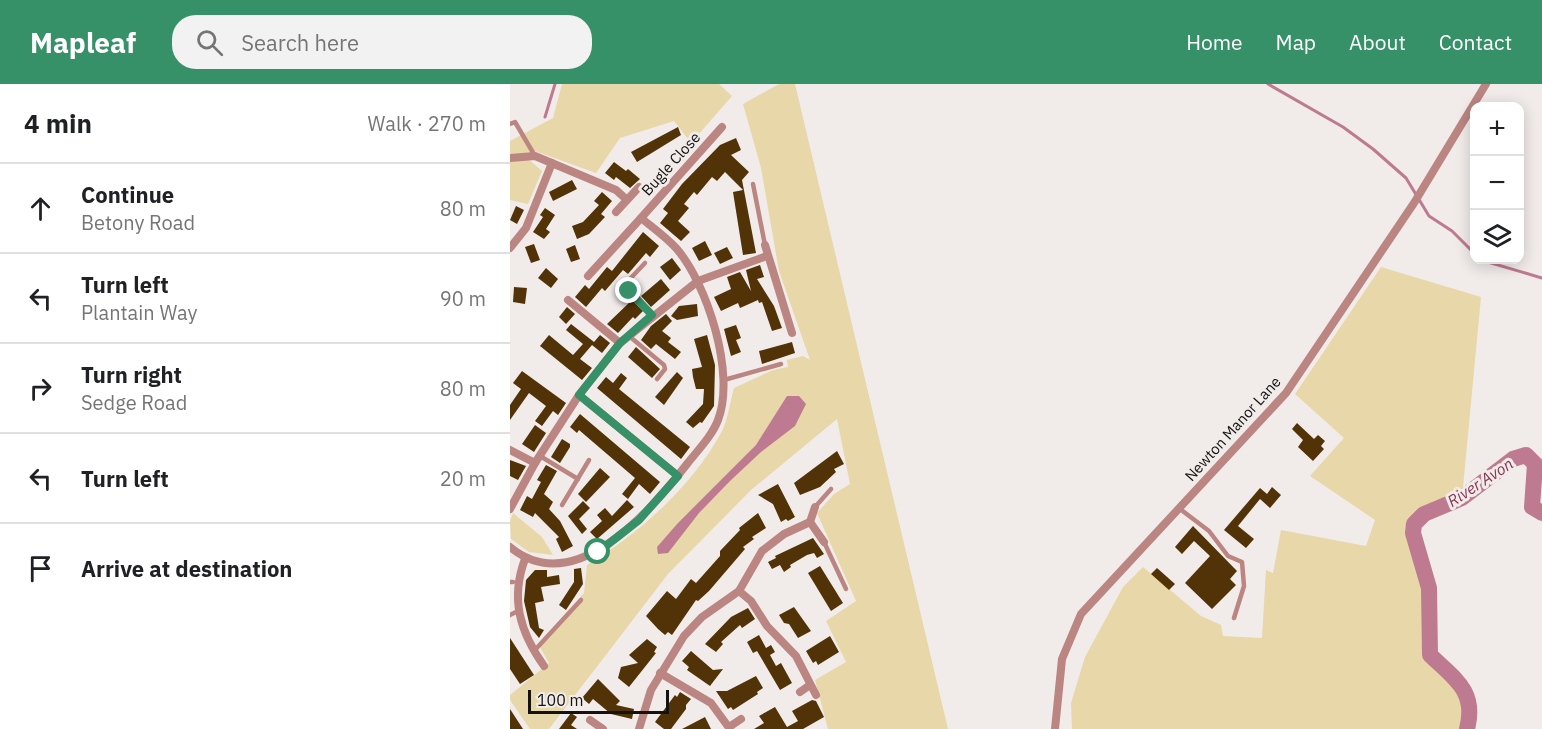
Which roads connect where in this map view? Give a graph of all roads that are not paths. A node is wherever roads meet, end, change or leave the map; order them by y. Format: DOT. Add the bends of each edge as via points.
graph roads {
  1 [pos="1486,84"];
  2 [pos="510,124"];
  3 [pos="722,127"];
  4 [pos="535,156"];
  5 [pos="510,158"];
  6 [pos="552,163"];
  7 [pos="753,184"];
  8 [pos="639,187"];
  9 [pos="626,199"];
  10 [pos="616,212"];
  11 [pos="641,218"];
  12 [pos="765,245"];
  13 [pos="510,248"];
  14 [pos="767,256"];
  15 [pos="645,263"];
  16 [pos="588,276"];
  17 [pos="698,280"];
  18 [pos="568,300"];
  19 [pos="652,315"];
  20 [pos="792,333"];
  21 [pos="629,336"];
  22 [pos="620,343"];
  23 [pos="781,364"];
  24 [pos="657,379"];
  25 [pos="724,380"];
  26 [pos="579,395"];
  27 [pos="510,450"];
  28 [pos="537,460"];
  29 [pos="589,460"];
  30 [pos="678,476"];
  31 [pos="578,479"];
  32 [pos="831,489"];
  33 [pos="562,505"];
  34 [pos="815,507"];
  35 [pos="510,509"];
  36 [pos="1180,509"];
  37 [pos="810,522"];
  38 [pos="824,542"];
  39 [pos="510,547"];
  40 [pos="525,559"];
  41 [pos="512,582"];
  42 [pos="846,589"];
  43 [pos="739,591"];
  44 [pos="581,600"];
  45 [pos="513,614"];
  46 [pos="1234,618"];
  47 [pos="534,651"];
  48 [pos="544,666"];
  49 [pos="660,673"];
  50 [pos="810,685"];
  51 [pos="800,692"];
  52 [pos="816,695"];
  53 [pos="741,719"];
  54 [pos="590,720"];
  55 [pos="729,728"];
  56 [pos="603,729"];
  57 [pos="639,729"];
  58 [pos="1055,729"];
  1 -- 36 [label="street, Newton Manor Lane" via="1414,203 1286,393"];
  2 -- 4 [label="lane" via="515,122"];
  3 -- 11 [label="street, Bugle Close"];
  4 -- 5 [label="street"];
  4 -- 6 [label="street"];
  6 -- 9 [label="street" via="616,190"];
  6 -- 13 [label="street" via="526,228"];
  7 -- 12 [label="lane"];
  8 -- 9 [label="street"];
  9 -- 10 [label="street"];
  11 -- 16 [label="street, Bugle Close"];
  11 -- 17 [label="street, Bugle Close" via="676,248"];
  12 -- 14 [label="street"];
  14 -- 17 [label="street"];
  14 -- 20 [label="street"];
  15 -- 19 [label="lane" via="627,287"];
  17 -- 19 [label="street"];
  17 -- 25 [label="street, Bugle Close"];
  18 -- 22 [label="street"];
  19 -- 21 [label="street"];
  21 -- 22 [label="street"];
  21 -- 24 [label="lane" via="664,365"];
  22 -- 26 [label="street"];
  23 -- 25 [label="lane"];
  25 -- 30 [label="street, Bugle Close" via="719,419"];
  26 -- 28 [label="street"];
  26 -- 30 [label="street"];
  27 -- 28 [label="street"];
  28 -- 31 [label="lane"];
  28 -- 35 [label="street"];
  29 -- 31 [label="lane"];
  30 -- 40 [label="street, Bugle Close" via="639,520 598,552 562,562"];
  31 -- 33 [label="lane"];
  32 -- 34 [label="lane"];
  34 -- 37 [label="street"];
  36 -- 46 [label="lane" via="1209,531 1228,556 1242,562 1244,586"];
  36 -- 58 [label="street, Newton Manor Lane" via="1081,614 1062,659"];
  37 -- 38 [label="street"];
  37 -- 43 [label="street" via="784,534 762,551"];
  38 -- 42 [label="lane"];
  39 -- 40 [label="street"];
  40 -- 41 [label="street"];
  41 -- 45 [label="street"];
  43 -- 49 [label="street" via="684,636"];
  43 -- 50 [label="street" via="796,656"];
  44 -- 47 [label="lane"];
  45 -- 47 [label="street"];
  47 -- 48 [label="street"];
  49 -- 55 [label="street" via="711,703"];
  49 -- 57 [label="street"];
  50 -- 51 [label="street"];
  50 -- 52 [label="street"];
  53 -- 55 [label="street"];
  54 -- 56 [label="street"];
}
